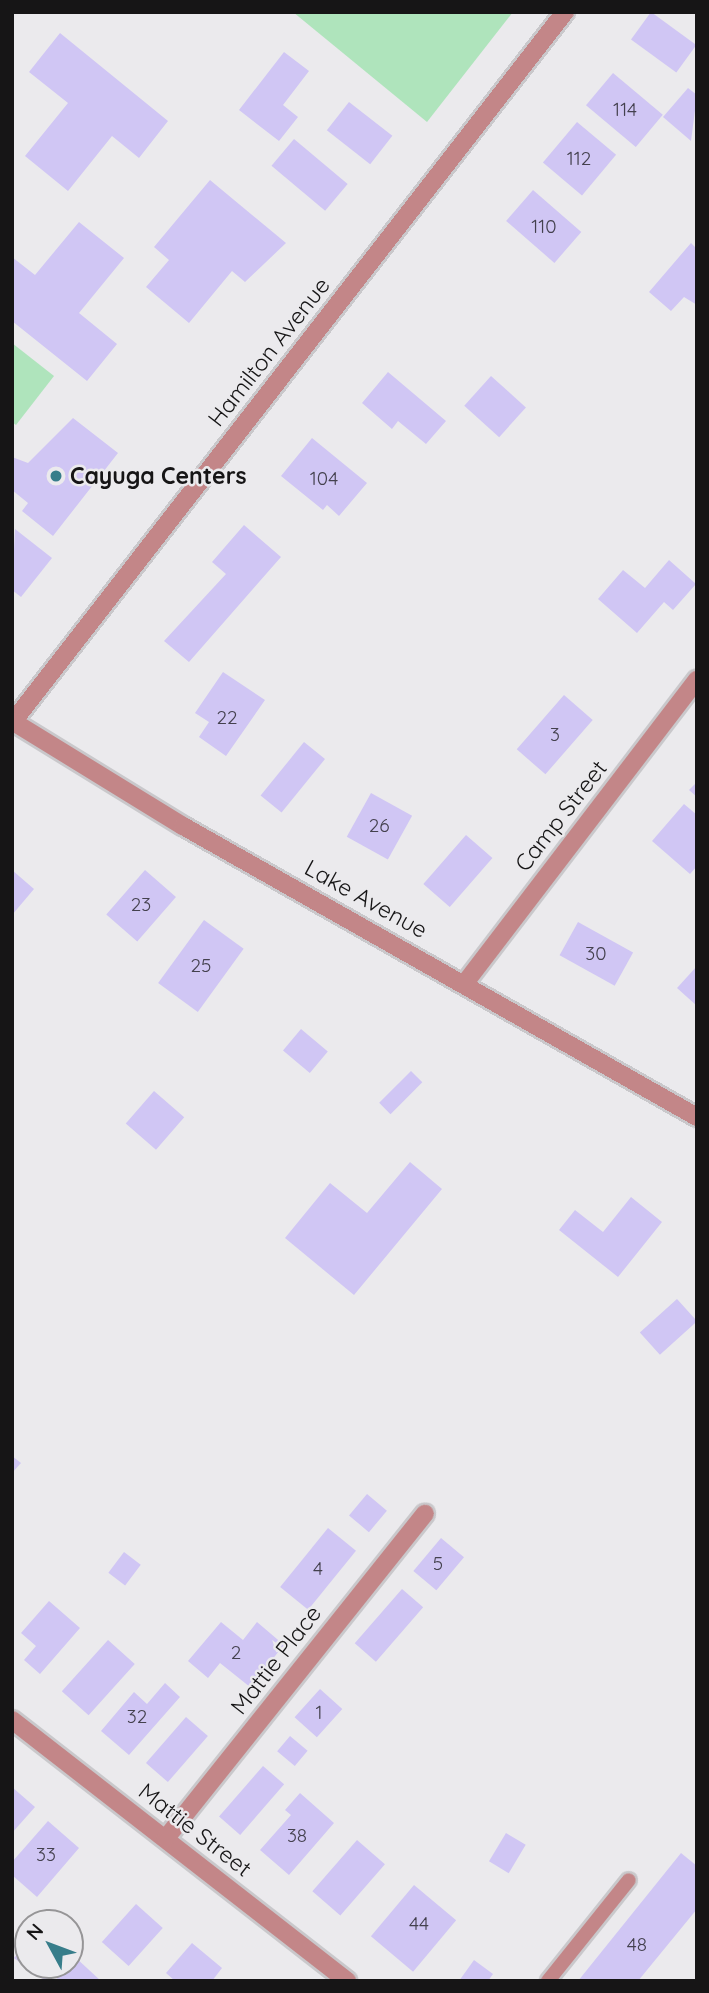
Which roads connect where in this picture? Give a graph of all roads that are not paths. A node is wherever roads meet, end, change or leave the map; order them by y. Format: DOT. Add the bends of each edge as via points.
graph roads {
  1 [pos="565,12"];
  2 [pos="697,680"];
  3 [pos="13,722"];
  4 [pos="465,983"];
  5 [pos="697,1117"];
  6 [pos="425,1514"];
  7 [pos="12,1720"];
  8 [pos="166,1838"];
  9 [pos="629,1880"];
  10 [pos="347,1981"];
  11 [pos="548,1981"];
  1 -- 3 [label="street, Hamilton Avenue"];
  2 -- 4 [label="street, Camp Street"];
  3 -- 4 [label="street, Lake Avenue" via="183,825"];
  4 -- 5 [label="street, Lake Avenue"];
  6 -- 8 [label="street, Mattie Place"];
  7 -- 8 [label="street, Mattie Street"];
  8 -- 10 [label="street, Mattie Street"];
  9 -- 11 [label="lane"];
}
